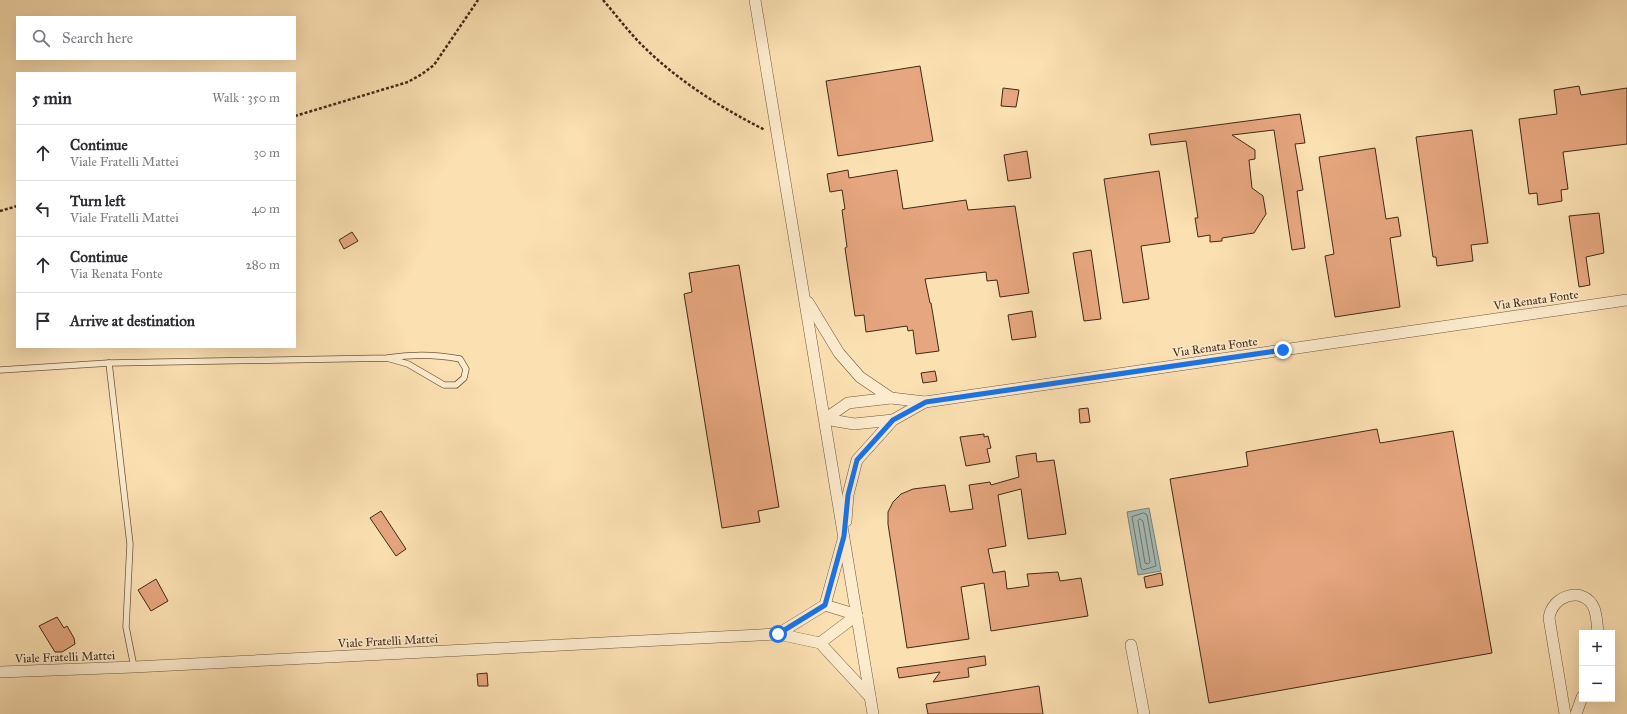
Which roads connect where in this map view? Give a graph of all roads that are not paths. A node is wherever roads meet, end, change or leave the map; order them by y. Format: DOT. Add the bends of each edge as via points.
graph roads {
  1 [pos="756,0"];
  2 [pos="805,296"];
  3 [pos="1627,300"];
  4 [pos="387,358"];
  5 [pos="109,363"];
  6 [pos="0,370"];
  7 [pos="891,398"];
  8 [pos="926,402"];
  9 [pos="825,420"];
  10 [pos="893,420"];
  11 [pos="844,536"];
  12 [pos="825,605"];
  13 [pos="857,615"];
  14 [pos="1598,630"];
  15 [pos="778,634"];
  16 [pos="820,643"];
  17 [pos="1131,645"];
  18 [pos="134,668"];
  19 [pos="0,672"];
  20 [pos="870,697"];
  21 [pos="1580,702"];
  22 [pos="873,714"];
  23 [pos="1144,714"];
  24 [pos="1565,714"];
  25 [pos="1576,714"];
  1 -- 2 [label="street"];
  2 -- 7 [label="street, Via Renata Fonte" via="839,353 860,377"];
  2 -- 9 [label="street"];
  3 -- 8 [label="street, Via Renata Fonte"];
  4 -- 4 [label="lane" via="408,364 444,385 456,385 464,378 466,369 460,359 445,356 410,354"];
  4 -- 5 [label="lane"];
  5 -- 6 [label="lane"];
  5 -- 18 [label="lane" via="130,544 126,626"];
  7 -- 8 [label="street, Via Renata Fonte"];
  7 -- 9 [label="street, Via Renata Fonte" via="848,403"];
  8 -- 10 [label="street, Via Renata Fonte"];
  9 -- 10 [label="street, Via Renata Fonte" via="854,424"];
  9 -- 11 [label="street"];
  10 -- 11 [label="street, Via Renata Fonte" via="857,460 848,495"];
  11 -- 12 [label="street"];
  11 -- 13 [label="street"];
  12 -- 13 [label="street"];
  12 -- 15 [label="street, Viale Fratelli Mattei"];
  13 -- 16 [label="street"];
  13 -- 20 [label="street"];
  14 -- 24 [label="street" via="1594,608 1584,598 1563,597 1552,606 1549,618"];
  15 -- 16 [label="street, Viale Fratelli Mattei"];
  15 -- 18 [label="street, Viale Fratelli Mattei"];
  16 -- 20 [label="street"];
  17 -- 23 [label="street"];
  18 -- 19 [label="street, Viale Fratelli Mattei"];
  20 -- 22 [label="street"];
  21 -- 25 [label="street"];
}
